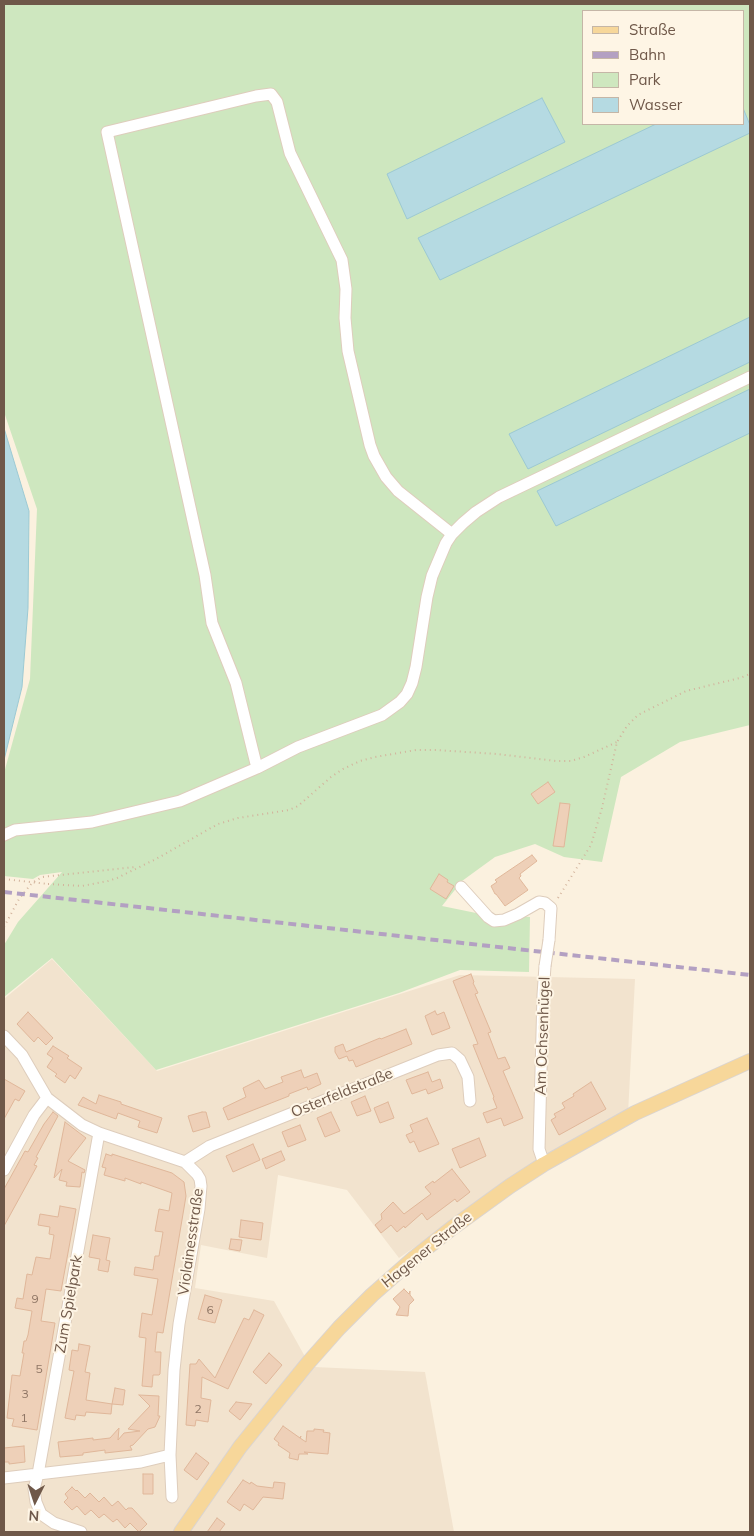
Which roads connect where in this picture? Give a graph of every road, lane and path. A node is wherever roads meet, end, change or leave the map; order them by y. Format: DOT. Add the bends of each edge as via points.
graph roads {
  1 [pos="750,377"];
  2 [pos="452,534"];
  3 [pos="750,674"];
  4 [pos="617,742"];
  5 [pos="257,768"];
  6 [pos="4,835"];
  7 [pos="137,867"];
  8 [pos="4,879"];
  9 [pos="461,887"];
  10 [pos="551,908"];
  11 [pos="4,927"];
  12 [pos="4,1036"];
  13 [pos="750,1061"];
  14 [pos="47,1098"];
  15 [pos="470,1101"];
  16 [pos="98,1134"];
  17 [pos="185,1162"];
  18 [pos="544,1164"];
  19 [pos="4,1170"];
  20 [pos="170,1456"];
  21 [pos="38,1474"];
  22 [pos="4,1478"];
  23 [pos="172,1497"];
  24 [pos="80,1532"];
  25 [pos="181,1532"];
  1 -- 2 [label="street" via="498,497"];
  2 -- 5 [label="street" via="432,576 414,675 407,694 382,715"];
  2 -- 5 [label="street" via="398,491 374,456 348,351 342,260 290,153 277,102 271,94 107,132 205,575 212,623 236,683"];
  3 -- 4 [label="path" via="686,691 638,715 626,726"];
  4 -- 7 [label="path" via="571,761 436,750 375,757 343,769 298,806 218,824"];
  4 -- 10 [label="path" via="591,845"];
  5 -- 6 [label="street" via="180,801 92,822 15,830"];
  7 -- 8 [label="path, bridge" via="108,881 82,886"];
  7 -- 11 [label="path" via="42,877 32,882 19,899"];
  9 -- 10 [label="street" via="494,921 518,914 538,902"];
  10 -- 18 [label="street, Am Ochsenhügel, bridge" via="543,995 539,1149"];
  12 -- 14 [label="street" via="22,1054"];
  13 -- 18 [label="main road, Hagener Straße" via="635,1113"];
  14 -- 16 [label="street"];
  14 -- 19 [label="street"];
  15 -- 17 [label="street, Osterfeldstraße" via="468,1076 460,1060 452,1053 438,1055 210,1146"];
  16 -- 17 [label="street"];
  16 -- 21 [label="street, Zum Spielpark"];
  17 -- 20 [label="street, Violainesstraße" via="197,1174 201,1186 179,1324"];
  18 -- 25 [label="main road, Hagener Straße" via="452,1228 365,1302 308,1363 240,1446"];
  20 -- 21 [label="street"];
  20 -- 23 [label="street, Violainesstraße"];
  21 -- 22 [label="street"];
  21 -- 24 [label="street, Zum Spielpark" via="34,1489 41,1514 54,1524"];
}
